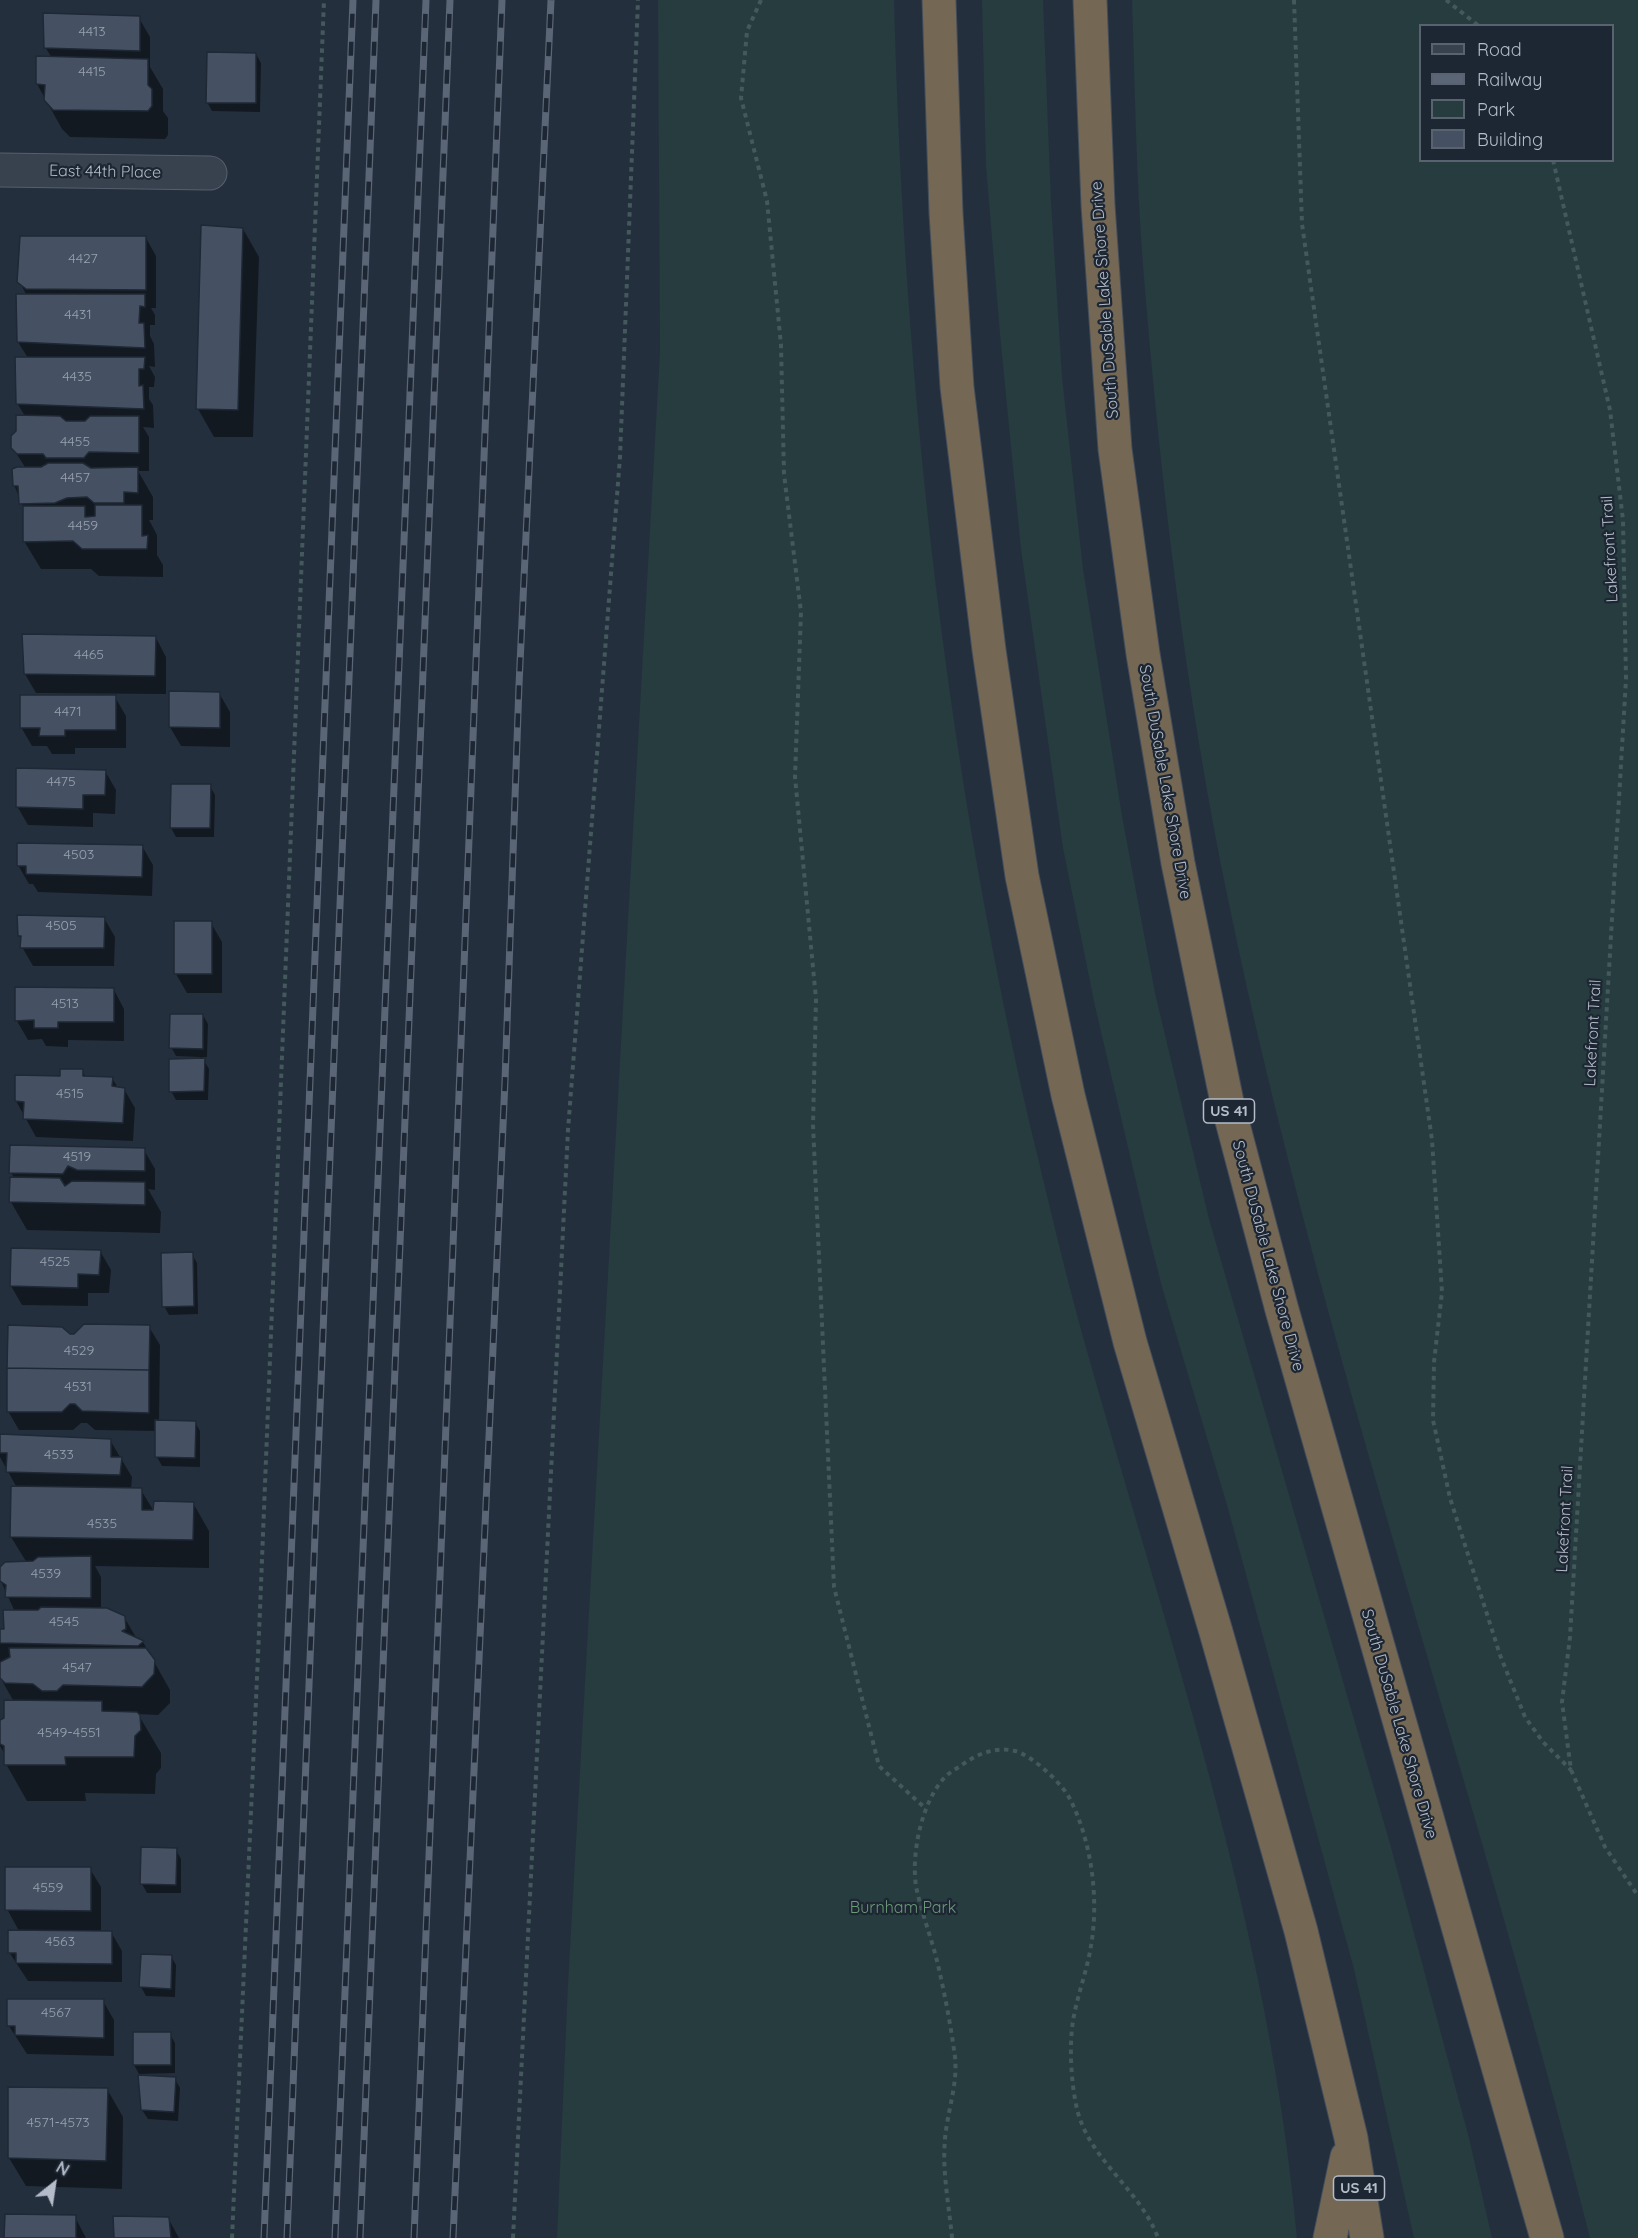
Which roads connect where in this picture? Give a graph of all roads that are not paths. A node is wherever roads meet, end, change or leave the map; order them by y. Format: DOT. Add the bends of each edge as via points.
graph roads {
  1 [pos="939,0"];
  2 [pos="1090,0"];
  3 [pos="0,170"];
  4 [pos="210,173"];
  5 [pos="1351,2138"];
  6 [pos="1533,2191"];
  7 [pos="1330,2238"];
  8 [pos="1367,2238"];
  9 [pos="1533,2238"];
  10 [pos="1547,2238"];
  1 -- 5 [label="highway, US 41" via="957,387 1022,876 1068,1095 1130,1342 1301,1931"];
  2 -- 6 [label="highway, South DuSable Lake Shore Drive / US 41" via="1098,205 1115,449 1143,654 1180,874 1227,1102 1282,1310"];
  3 -- 4 [label="street, East 44th Place"];
  5 -- 7 [label="highway"];
  5 -- 8 [label="highway, US 41"];
  6 -- 9 [label="highway"];
  6 -- 10 [label="highway, South DuSable Lake Shore Drive / US 41"];
}
